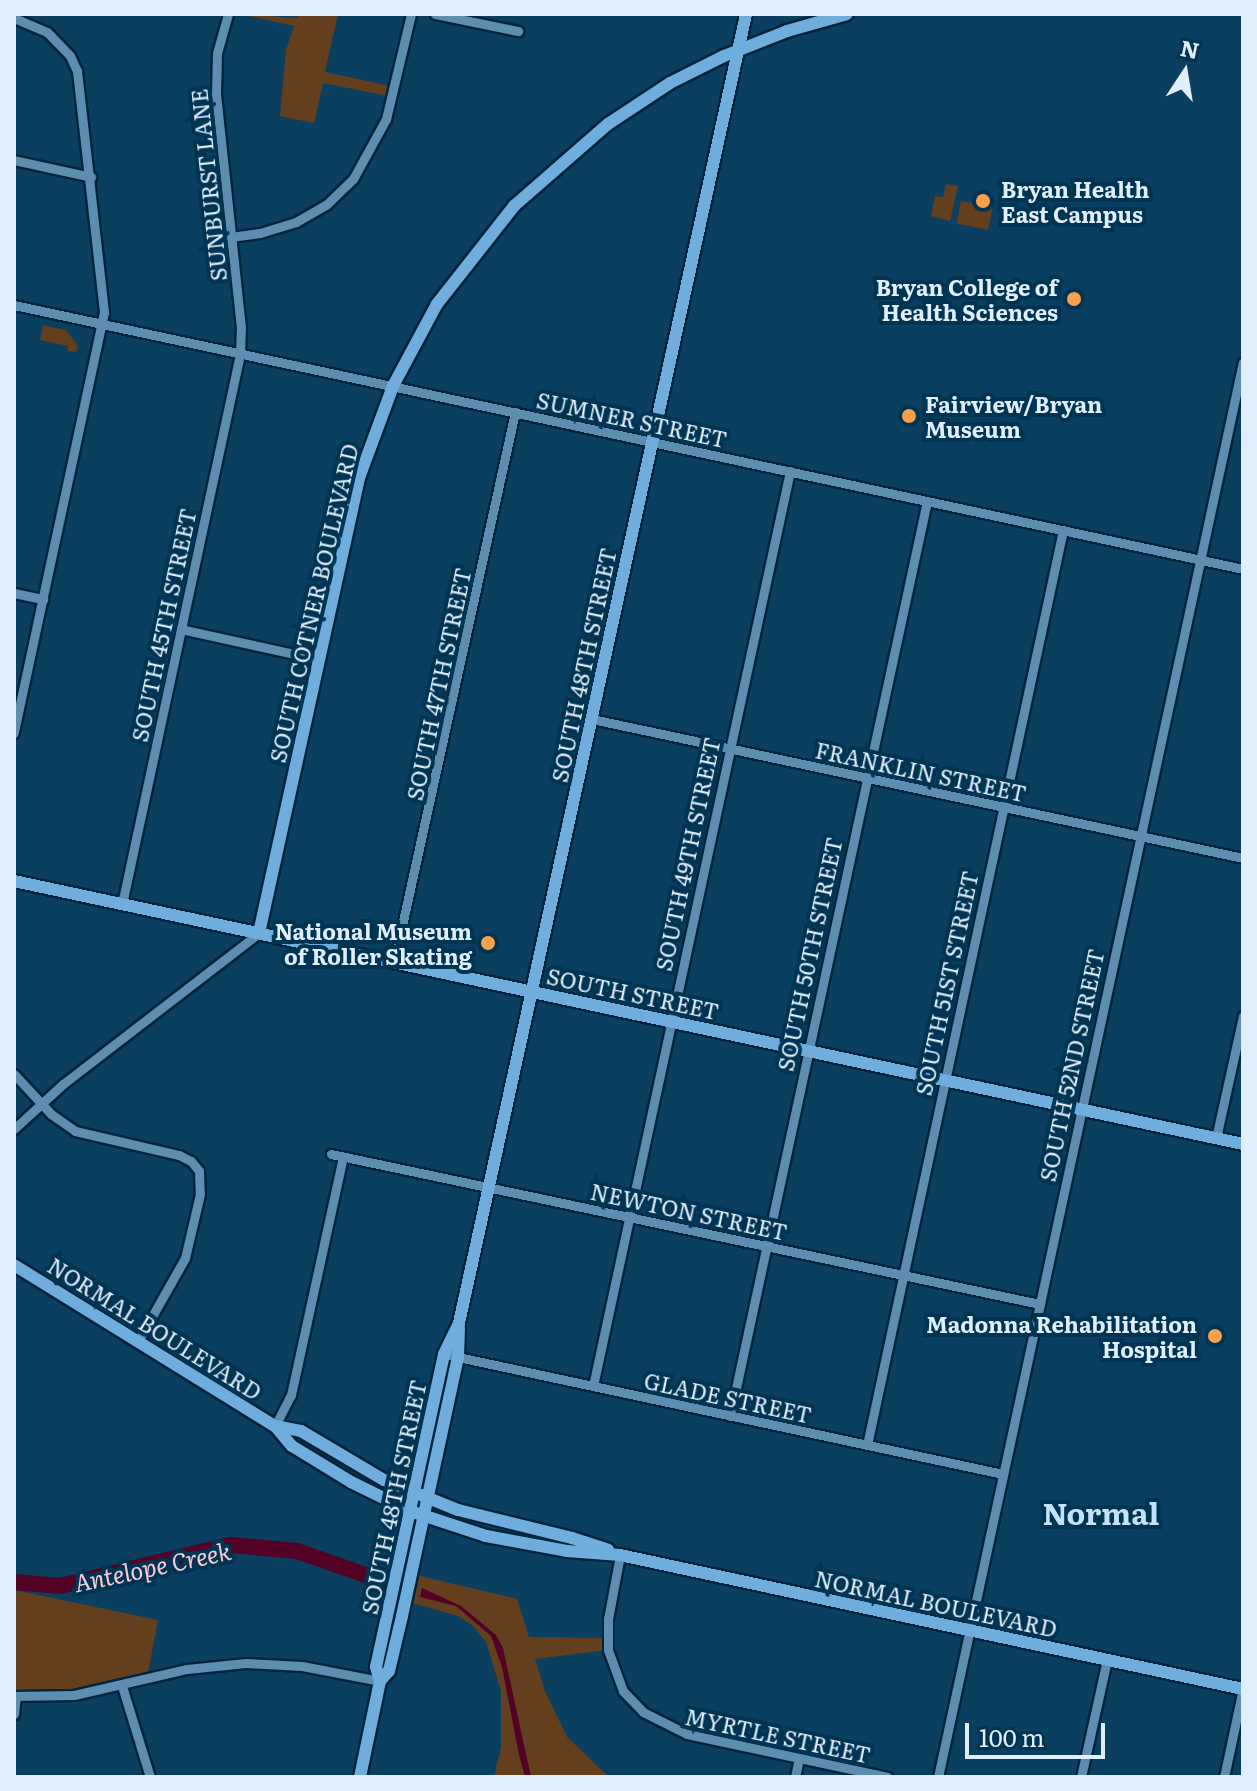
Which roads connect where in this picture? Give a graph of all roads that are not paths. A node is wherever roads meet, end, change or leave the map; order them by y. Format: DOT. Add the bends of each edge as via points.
graph roads {
  1 [pos="228,14"];
  2 [pos="411,14"];
  3 [pos="435,14"];
  4 [pos="746,14"];
  5 [pos="847,14"];
  6 [pos="14,18"];
  7 [pos="518,31"];
  8 [pos="739,49"];
  9 [pos="14,160"];
  10 [pos="91,177"];
  11 [pos="231,237"];
  12 [pos="14,305"];
  13 [pos="103,324"];
  14 [pos="240,354"];
  15 [pos="1243,362"];
  16 [pos="393,386"];
  17 [pos="515,412"];
  18 [pos="652,442"];
  19 [pos="790,471"];
  20 [pos="927,501"];
  21 [pos="1063,530"];
  22 [pos="1200,559"];
  23 [pos="1243,569"];
  24 [pos="14,593"];
  25 [pos="43,599"];
  26 [pos="181,629"];
  27 [pos="318,659"];
  28 [pos="592,719"];
  29 [pos="14,733"];
  30 [pos="729,748"];
  31 [pos="866,777"];
  32 [pos="1003,807"];
  33 [pos="1139,836"];
  34 [pos="1243,858"];
  35 [pos="14,881"];
  36 [pos="122,904"];
  37 [pos="259,933"];
  38 [pos="394,962"];
  39 [pos="532,992"];
  40 [pos="1243,1016"];
  41 [pos="669,1021"];
  42 [pos="806,1050"];
  43 [pos="14,1074"];
  44 [pos="943,1080"];
  45 [pos="41,1103"];
  46 [pos="1079,1109"];
  47 [pos="14,1129"];
  48 [pos="1216,1138"];
  49 [pos="1243,1144"];
  50 [pos="331,1154"];
  51 [pos="343,1157"];
  52 [pos="489,1188"];
  53 [pos="629,1216"];
  54 [pos="766,1246"];
  55 [pos="14,1265"];
  56 [pos="903,1275"];
  57 [pos="1040,1304"];
  58 [pos="459,1323"];
  59 [pos="138,1341"];
  60 [pos="444,1354"];
  61 [pos="458,1357"];
  62 [pos="593,1386"];
  63 [pos="730,1416"];
  64 [pos="275,1426"];
  65 [pos="867,1445"];
  66 [pos="1003,1474"];
  67 [pos="414,1494"];
  68 [pos="427,1499"];
  69 [pos="410,1511"];
  70 [pos="424,1516"];
  71 [pos="620,1555"];
  72 [pos="969,1630"];
  73 [pos="1107,1660"];
  74 [pos="380,1681"];
  75 [pos="122,1686"];
  76 [pos="1243,1689"];
  77 [pos="15,1696"];
  78 [pos="14,1714"];
  79 [pos="799,1758"];
  80 [pos="150,1777"];
  81 [pos="360,1777"];
  82 [pos="795,1777"];
  83 [pos="887,1777"];
  84 [pos="938,1777"];
  85 [pos="1081,1777"];
  86 [pos="1224,1777"];
  1 -- 11 [label="street, SUNBURST LANE" via="215,73"];
  2 -- 11 [label="street" via="386,119 353,179 326,205 296,222"];
  3 -- 7 [label="street"];
  4 -- 8 [label="main road, SOUTH 48TH STREET"];
  5 -- 8 [label="main road, SOUTH COTNER BOULEVARD"];
  6 -- 10 [label="street" via="47,32 70,56 80,82"];
  8 -- 16 [label="main road, SOUTH COTNER BOULEVARD" via="638,103 544,176 461,270"];
  8 -- 18 [label="main road, SOUTH 48TH STREET"];
  9 -- 10 [label="street"];
  10 -- 13 [label="street"];
  11 -- 14 [label="street, SUNBURST LANE"];
  12 -- 13 [label="street, SUMNER STREET"];
  13 -- 14 [label="street, SUMNER STREET"];
  13 -- 25 [label="street"];
  14 -- 16 [label="street, SUMNER STREET"];
  14 -- 26 [label="street, SOUTH 45TH STREET"];
  15 -- 22 [label="street, SOUTH 52ND STREET"];
  16 -- 17 [label="street, SUMNER STREET"];
  16 -- 27 [label="main road, SOUTH COTNER BOULEVARD" via="356,487"];
  17 -- 18 [label="street, SUMNER STREET"];
  17 -- 38 [label="street, SOUTH 47TH STREET"];
  18 -- 19 [label="street, SUMNER STREET"];
  18 -- 28 [label="main road, SOUTH 48TH STREET"];
  19 -- 20 [label="street, SUMNER STREET"];
  19 -- 30 [label="street, SOUTH 49TH STREET"];
  20 -- 21 [label="street, SUMNER STREET"];
  20 -- 31 [label="street, SOUTH 50TH STREET"];
  21 -- 22 [label="street, SUMNER STREET"];
  21 -- 32 [label="street, SOUTH 51ST STREET"];
  22 -- 23 [label="street, SUMNER STREET"];
  22 -- 33 [label="street, SOUTH 52ND STREET"];
  24 -- 25 [label="street"];
  25 -- 29 [label="street"];
  26 -- 27 [label="street"];
  26 -- 36 [label="street, SOUTH 45TH STREET"];
  27 -- 37 [label="main road, SOUTH COTNER BOULEVARD"];
  28 -- 30 [label="street, FRANKLIN STREET"];
  28 -- 39 [label="main road, SOUTH 48TH STREET"];
  30 -- 31 [label="street, FRANKLIN STREET"];
  30 -- 41 [label="street, SOUTH 49TH STREET"];
  31 -- 32 [label="street, FRANKLIN STREET"];
  31 -- 42 [label="street, SOUTH 50TH STREET"];
  32 -- 33 [label="street, FRANKLIN STREET"];
  32 -- 44 [label="street, SOUTH 51ST STREET"];
  33 -- 34 [label="street, FRANKLIN STREET"];
  33 -- 46 [label="street, SOUTH 52ND STREET"];
  35 -- 36 [label="main road, SOUTH STREET"];
  36 -- 37 [label="main road, SOUTH STREET"];
  37 -- 38 [label="main road, SOUTH STREET"];
  37 -- 45 [label="street"];
  38 -- 39 [label="main road, SOUTH STREET"];
  39 -- 41 [label="main road, SOUTH STREET"];
  39 -- 52 [label="main road, SOUTH 48TH STREET"];
  40 -- 48 [label="street"];
  41 -- 42 [label="main road, SOUTH STREET"];
  41 -- 53 [label="street, SOUTH 49TH STREET"];
  42 -- 44 [label="main road, SOUTH STREET"];
  42 -- 54 [label="street, SOUTH 50TH STREET"];
  43 -- 45 [label="street"];
  44 -- 46 [label="main road, SOUTH STREET"];
  44 -- 56 [label="street, SOUTH 51ST STREET"];
  45 -- 47 [label="street"];
  45 -- 59 [label="street" via="75,1131 179,1155 199,1171 200,1194 185,1258"];
  46 -- 48 [label="main road, SOUTH STREET"];
  46 -- 57 [label="street, SOUTH 52ND STREET"];
  48 -- 49 [label="main road, SOUTH STREET"];
  50 -- 51 [label="street, NEWTON STREET"];
  51 -- 52 [label="street, NEWTON STREET"];
  51 -- 64 [label="street" via="291,1395"];
  52 -- 53 [label="street, NEWTON STREET"];
  52 -- 58 [label="main road, SOUTH 48TH STREET"];
  53 -- 54 [label="street, NEWTON STREET"];
  53 -- 62 [label="street, SOUTH 49TH STREET"];
  54 -- 56 [label="street, NEWTON STREET"];
  54 -- 63 [label="street, SOUTH 50TH STREET"];
  55 -- 59 [label="main road, NORMAL BOULEVARD"];
  56 -- 57 [label="street, NEWTON STREET"];
  56 -- 65 [label="street, SOUTH 51ST STREET"];
  57 -- 66 [label="street, SOUTH 52ND STREET"];
  58 -- 60 [label="main road, SOUTH 48TH STREET"];
  58 -- 61 [label="main road, SOUTH 48TH STREET"];
  59 -- 64 [label="main road, NORMAL BOULEVARD"];
  60 -- 61 [label="street, GLADE STREET"];
  60 -- 67 [label="main road, SOUTH 48TH STREET"];
  61 -- 62 [label="street, GLADE STREET"];
  61 -- 68 [label="main road, SOUTH 48TH STREET"];
  62 -- 63 [label="street, GLADE STREET"];
  63 -- 65 [label="street, GLADE STREET"];
  64 -- 67 [label="main road, NORMAL BOULEVARD" via="301,1431"];
  64 -- 69 [label="main road, NORMAL BOULEVARD" via="292,1446"];
  65 -- 66 [label="street, GLADE STREET"];
  66 -- 72 [label="street, SOUTH 52ND STREET"];
  67 -- 68 [label="main road, NORMAL BOULEVARD"];
  67 -- 69 [label="main road, SOUTH 48TH STREET"];
  68 -- 70 [label="main road, SOUTH 48TH STREET"];
  68 -- 71 [label="main road, NORMAL BOULEVARD"];
  69 -- 70 [label="main road, NORMAL BOULEVARD"];
  69 -- 74 [label="main road, SOUTH 48TH STREET" via="376,1667"];
  70 -- 71 [label="main road, NORMAL BOULEVARD" via="506,1540"];
  70 -- 74 [label="main road, SOUTH 48TH STREET" via="389,1671"];
  71 -- 72 [label="main road, NORMAL BOULEVARD"];
  71 -- 79 [label="street, MYRTLE STREET" via="608,1650 616,1678 632,1702 673,1730"];
  72 -- 73 [label="main road, NORMAL BOULEVARD"];
  72 -- 84 [label="street, SOUTH 52ND STREET"];
  73 -- 76 [label="main road, NORMAL BOULEVARD"];
  73 -- 85 [label="street"];
  74 -- 75 [label="street" via="302,1666 246,1663 187,1669"];
  74 -- 81 [label="main road, SOUTH 48TH STREET"];
  75 -- 77 [label="street" via="74,1695"];
  75 -- 80 [label="street"];
  76 -- 86 [label="street"];
  77 -- 78 [label="street"];
  79 -- 82 [label="street"];
  79 -- 83 [label="street, MYRTLE STREET"];
}
